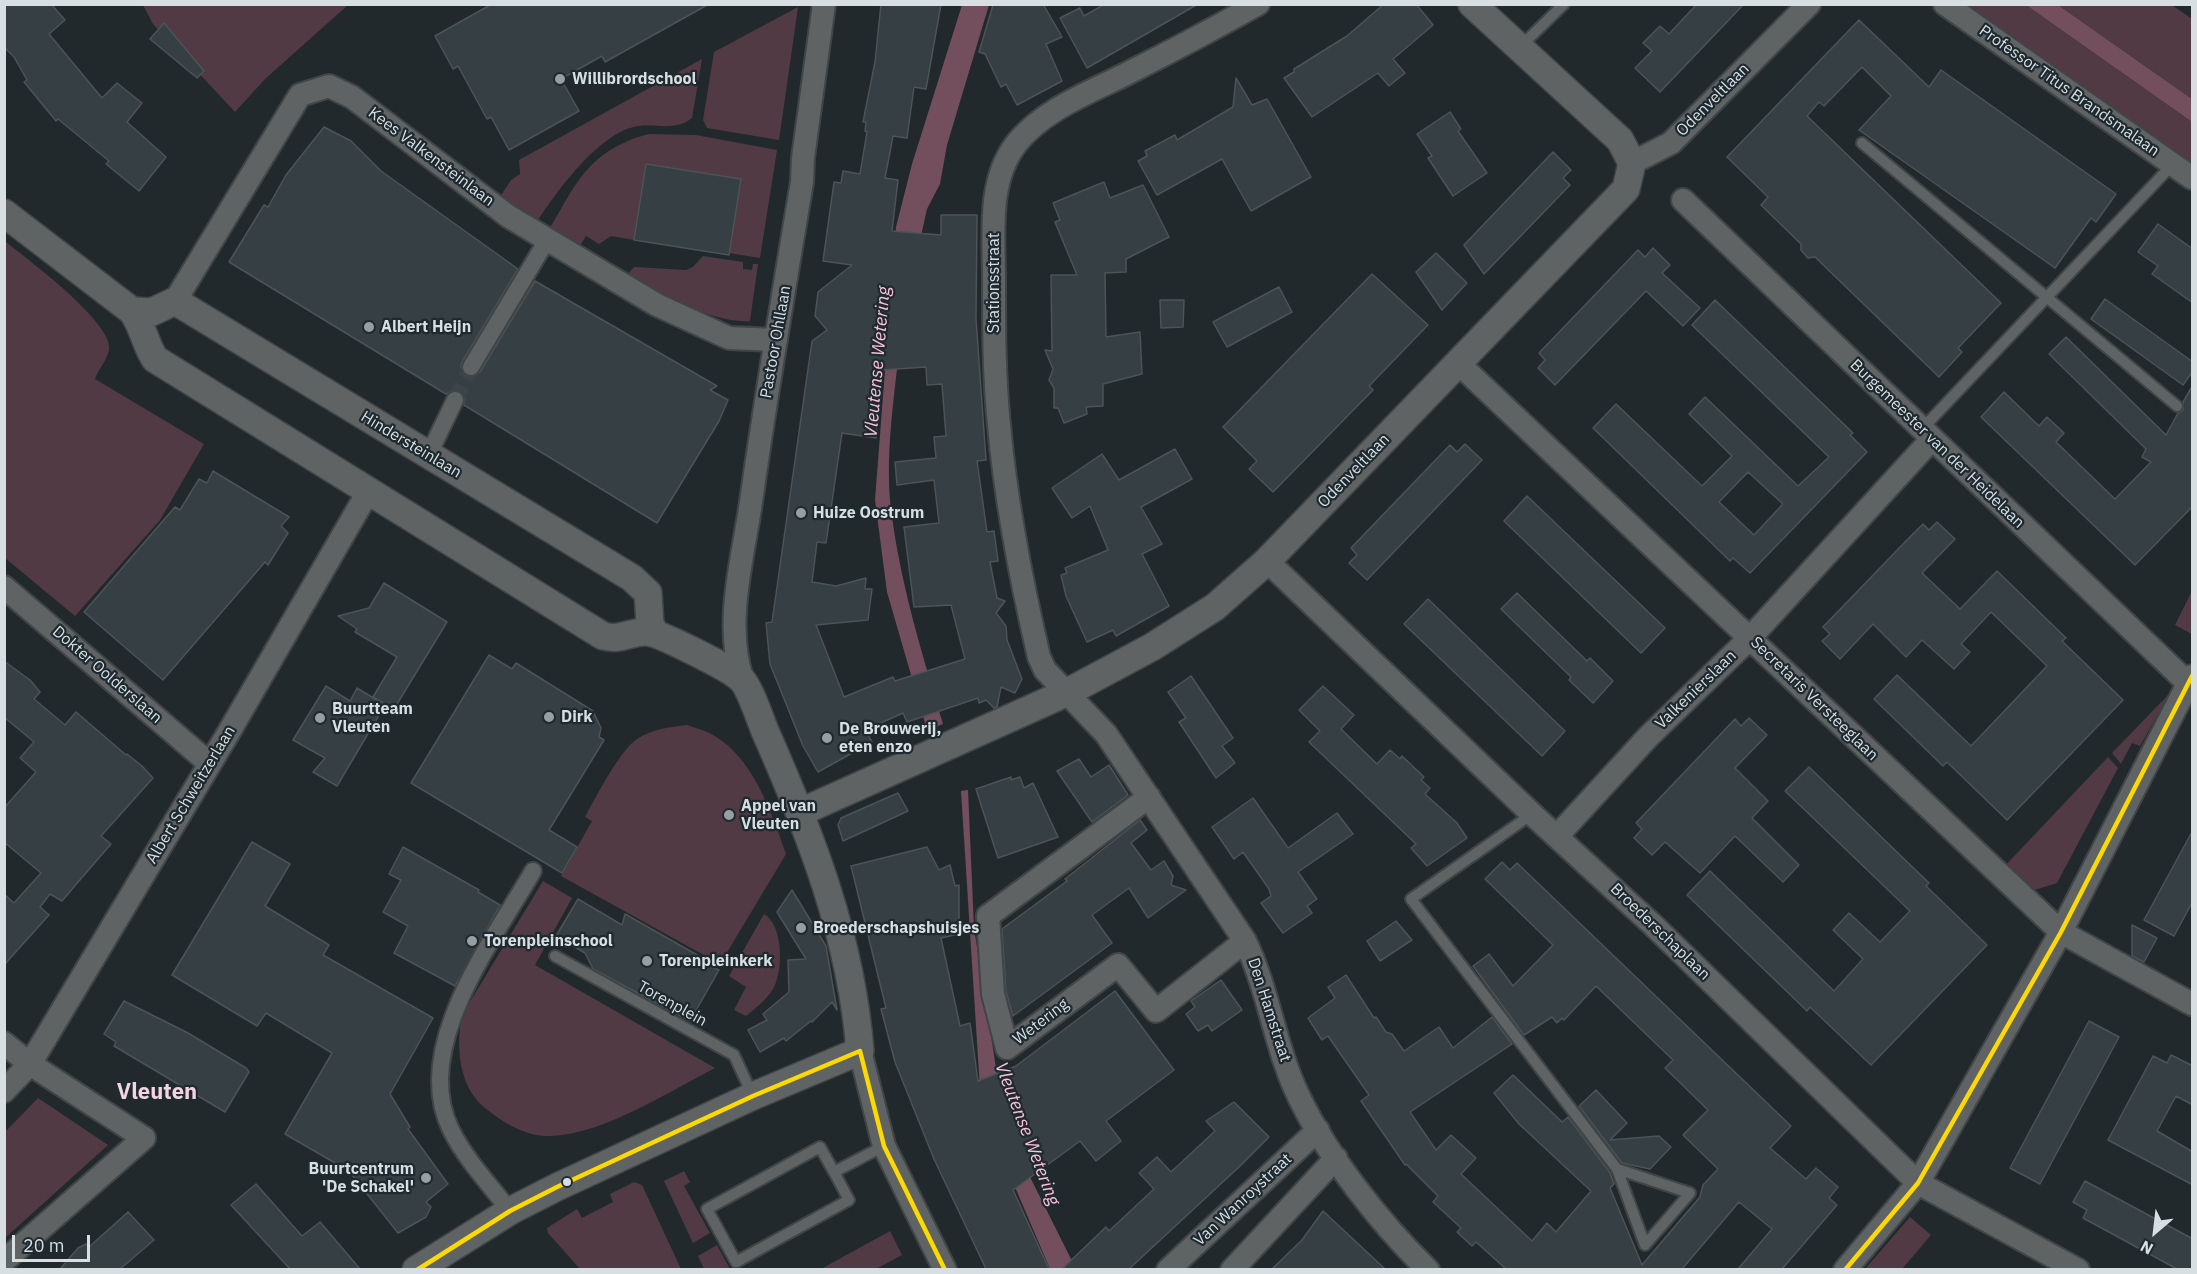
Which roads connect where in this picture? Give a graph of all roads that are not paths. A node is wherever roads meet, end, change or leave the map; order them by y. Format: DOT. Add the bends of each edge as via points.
graph roads {
  1 [pos="824,4"];
  2 [pos="1258,4"];
  3 [pos="1472,4"];
  4 [pos="1564,4"];
  5 [pos="1809,4"];
  6 [pos="1945,4"];
  7 [pos="1519,48"];
  8 [pos="1862,143"];
  9 [pos="1632,163"];
  10 [pos="2173,164"];
  11 [pos="2193,178"];
  12 [pos="1683,200"];
  13 [pos="4,213"];
  14 [pos="547,240"];
  15 [pos="2047,296"];
  16 [pos="175,301"];
  17 [pos="132,311"];
  18 [pos="776,340"];
  19 [pos="1458,363"];
  20 [pos="471,367"];
  21 [pos="455,400"];
  22 [pos="2177,406"];
  23 [pos="1927,434"];
  24 [pos="428,456"];
  25 [pos="368,492"];
  26 [pos="1267,561"];
  27 [pos="4,587"];
  28 [pos="655,633"];
  29 [pos="1750,638"];
  30 [pos="742,678"];
  31 [pos="2191,682"];
  32 [pos="1068,692"];
  33 [pos="210,764"];
  34 [pos="1149,797"];
  35 [pos="801,812"];
  36 [pos="1532,814"];
  37 [pos="1558,836"];
  38 [pos="533,871"];
  39 [pos="2061,932"];
  40 [pos="1245,941"];
  41 [pos="555,956"];
  42 [pos="2193,1004"];
  43 [pos="4,1043"];
  44 [pos="860,1052"];
  45 [pos="30,1064"];
  46 [pos="4,1091"];
  47 [pos="753,1096"];
  48 [pos="1318,1130"];
  49 [pos="884,1146"];
  50 [pos="1336,1158"];
  51 [pos="1617,1169"];
  52 [pos="834,1172"];
  53 [pos="1918,1183"];
  54 [pos="510,1211"];
  55 [pos="4,1261"];
  56 [pos="422,1268"];
  57 [pos="945,1269"];
  58 [pos="1168,1269"];
  59 [pos="1232,1269"];
  60 [pos="1428,1269"];
  61 [pos="1845,1269"];
  62 [pos="2078,1269"];
  1 -- 18 [label="street, Pastoor Ohllaan" via="802,182"];
  2 -- 32 [label="street, Stationsstraat" via="1047,115 1016,144 997,183 994,345 1008,506 1039,657 1049,676"];
  3 -- 7 [label="street"];
  4 -- 7 [label="lane"];
  5 -- 9 [label="street, Odenveltlaan" via="1671,143"];
  6 -- 10 [label="street, Professor Titus Brandsmalaan"];
  7 -- 9 [label="street" via="1620,140"];
  8 -- 15 [label="lane"];
  9 -- 19 [label="street, Odenveltlaan" via="1626,189"];
  10 -- 11 [label="street, Professor Titus Brandsmalaan"];
  10 -- 15 [label="lane"];
  12 -- 23 [label="street, Burgemeester van der Heidelaan"];
  13 -- 17 [label="street"];
  14 -- 16 [label="street, Kees Valkensteinlaan" via="508,216 352,97 329,86 300,95"];
  14 -- 18 [label="street, Kees Valkensteinlaan" via="657,305 729,338"];
  14 -- 20 [label="street"];
  15 -- 22 [label="lane"];
  15 -- 23 [label="lane"];
  16 -- 17 [label="street" via="152,312"];
  16 -- 24 [label="street, Hindersteinlaan"];
  17 -- 25 [label="street" via="155,359"];
  18 -- 30 [label="street, Pastoor Ohllaan" via="736,604 734,645"];
  19 -- 26 [label="street, Odenveltlaan"];
  19 -- 29 [label="street, Secretaris Versteeglaan"];
  21 -- 24 [label="street"];
  23 -- 29 [label="street, Valkenierslaan"];
  23 -- 31 [label="street, Burgemeester van der Heidelaan"];
  24 -- 28 [label="street, Hindersteinlaan" via="643,586 650,600 650,624"];
  25 -- 28 [label="street" via="603,636 617,639"];
  25 -- 33 [label="street, Albert Schweitzerlaan"];
  26 -- 32 [label="street, Odenveltlaan" via="1215,607 1152,647"];
  26 -- 36 [label="street, Broederschaplaan"];
  27 -- 33 [label="street, Dokter Oolderslaan"];
  28 -- 30 [label="street"];
  29 -- 37 [label="street, Valkenierslaan" via="1648,737"];
  29 -- 39 [label="street, Secretaris Versteeglaan"];
  30 -- 35 [label="street"];
  31 -- 39 [label="street"];
  32 -- 34 [label="street, Den Hamstraat" via="1106,734"];
  32 -- 35 [label="street, Odenveltlaan"];
  33 -- 45 [label="street, Albert Schweitzerlaan"];
  34 -- 40 [label="street, Den Hamstraat"];
  34 -- 40 [label="street, Wetering" via="988,916 993,994 1007,1048 1118,964 1156,1011"];
  35 -- 44 [label="street" via="843,940 856,1003"];
  36 -- 37 [label="street, Broederschaplaan"];
  36 -- 51 [label="lane" via="1411,899"];
  37 -- 53 [label="street, Broederschaplaan"];
  38 -- 54 [label="street" via="457,1004 441,1052 442,1106 450,1128"];
  39 -- 42 [label="street, Secretaris Versteeglaan"];
  39 -- 53 [label="street"];
  40 -- 48 [label="street, Den Hamstraat" via="1259,970 1289,1072"];
  41 -- 47 [label="lane, Torenplein" via="734,1055"];
  43 -- 45 [label="street"];
  44 -- 47 [label="street"];
  44 -- 49 [label="street"];
  45 -- 46 [label="street, Albert Schweitzerlaan"];
  45 -- 55 [label="street" via="144,1138"];
  47 -- 54 [label="street"];
  48 -- 50 [label="street, Den Hamstraat"];
  48 -- 58 [label="street, Van Wanroystraat"];
  49 -- 52 [label="lane"];
  49 -- 57 [label="street"];
  50 -- 59 [label="street"];
  50 -- 60 [label="street, Den Hamstraat" via="1377,1214"];
  51 -- 51 [label="lane" via="1629,1202 1645,1245 1690,1193"];
  52 -- 52 [label="lane" via="849,1200 736,1262 707,1209 820,1147"];
  53 -- 61 [label="street"];
  53 -- 62 [label="street, Broederschaplaan"];
  54 -- 56 [label="street"];
}
